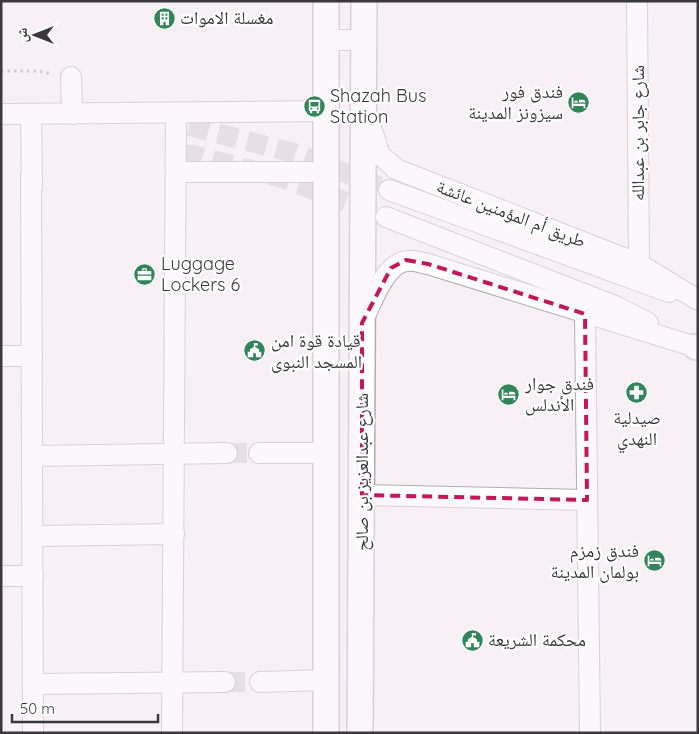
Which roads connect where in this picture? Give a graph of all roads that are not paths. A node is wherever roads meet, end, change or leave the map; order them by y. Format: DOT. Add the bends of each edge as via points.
graph roads {
  1 [pos="326,1"];
  2 [pos="364,1"];
  3 [pos="637,1"];
  4 [pos="326,40"];
  5 [pos="364,40"];
  6 [pos="71,77"];
  7 [pos="364,96"];
  8 [pos="326,111"];
  9 [pos="176,113"];
  10 [pos="1,114"];
  11 [pos="31,114"];
  12 [pos="72,114"];
  13 [pos="177,172"];
  14 [pos="325,172"];
  15 [pos="389,190"];
  16 [pos="386,217"];
  17 [pos="639,264"];
  18 [pos="698,301"];
  19 [pos="585,314"];
  20 [pos="362,322"];
  21 [pos="697,347"];
  22 [pos="1,356"];
  23 [pos="32,356"];
  24 [pos="326,453"];
  25 [pos="174,454"];
  26 [pos="227,454"];
  27 [pos="259,454"];
  28 [pos="32,456"];
  29 [pos="362,495"];
  30 [pos="587,500"];
  31 [pos="174,534"];
  32 [pos="32,536"];
  33 [pos="1,576"];
  34 [pos="33,576"];
  35 [pos="326,680"];
  36 [pos="225,682"];
  37 [pos="260,682"];
  38 [pos="173,683"];
  39 [pos="33,684"];
  40 [pos="33,733"];
  41 [pos="172,733"];
  42 [pos="326,733"];
  43 [pos="360,733"];
  44 [pos="590,733"];
  1 -- 4 [label="main road, شارع عبدالعزيز بن صالح"];
  2 -- 5 [label="main road, شارع عبدالعزيز بن صالح"];
  3 -- 17 [label="street, شارع جابر بن عبدالله"];
  4 -- 5 [label="street"];
  4 -- 8 [label="main road, شارع عبدالعزيز بن صالح"];
  5 -- 7 [label="main road, شارع عبدالعزيز بن صالح"];
  6 -- 12 [label="street"];
  7 -- 17 [label="street, طريق أم المؤمنين عائشة" via="380,155 396,169"];
  7 -- 20 [label="main road, شارع عبدالعزيز بن صالح"];
  8 -- 9 [label="street"];
  8 -- 14 [label="main road, شارع عبدالعزيز بن صالح"];
  9 -- 12 [label="street"];
  9 -- 13 [label="street"];
  10 -- 11 [label="street"];
  11 -- 12 [label="street"];
  11 -- 23 [label="street"];
  13 -- 14 [label="street"];
  13 -- 25 [label="street"];
  14 -- 24 [label="main road, شارع عبدالعزيز بن صالح"];
  15 -- 18 [label="street" via="625,278"];
  16 -- 21 [label="street" via="615,306"];
  17 -- 18 [label="street, طريق أم المؤمنين عائشة"];
  19 -- 20 [label="street" via="428,264 406,260 391,268"];
  19 -- 21 [label="street"];
  19 -- 30 [label="street"];
  20 -- 29 [label="main road, شارع عبدالعزيز بن صالح"];
  22 -- 23 [label="street"];
  23 -- 28 [label="street"];
  24 -- 27 [label="street"];
  24 -- 35 [label="main road, شارع عبدالعزيز بن صالح"];
  25 -- 26 [label="street"];
  25 -- 28 [label="street"];
  25 -- 31 [label="street"];
  28 -- 32 [label="street"];
  29 -- 30 [label="street"];
  29 -- 43 [label="main road, شارع عبدالعزيز بن صالح"];
  30 -- 44 [label="street"];
  31 -- 32 [label="street"];
  31 -- 38 [label="street"];
  32 -- 34 [label="street"];
  33 -- 34 [label="street"];
  34 -- 39 [label="street"];
  35 -- 37 [label="street"];
  35 -- 42 [label="main road, شارع عبدالعزيز بن صالح"];
  36 -- 38 [label="street"];
  38 -- 39 [label="street"];
  38 -- 41 [label="street"];
  39 -- 40 [label="street"];
}
